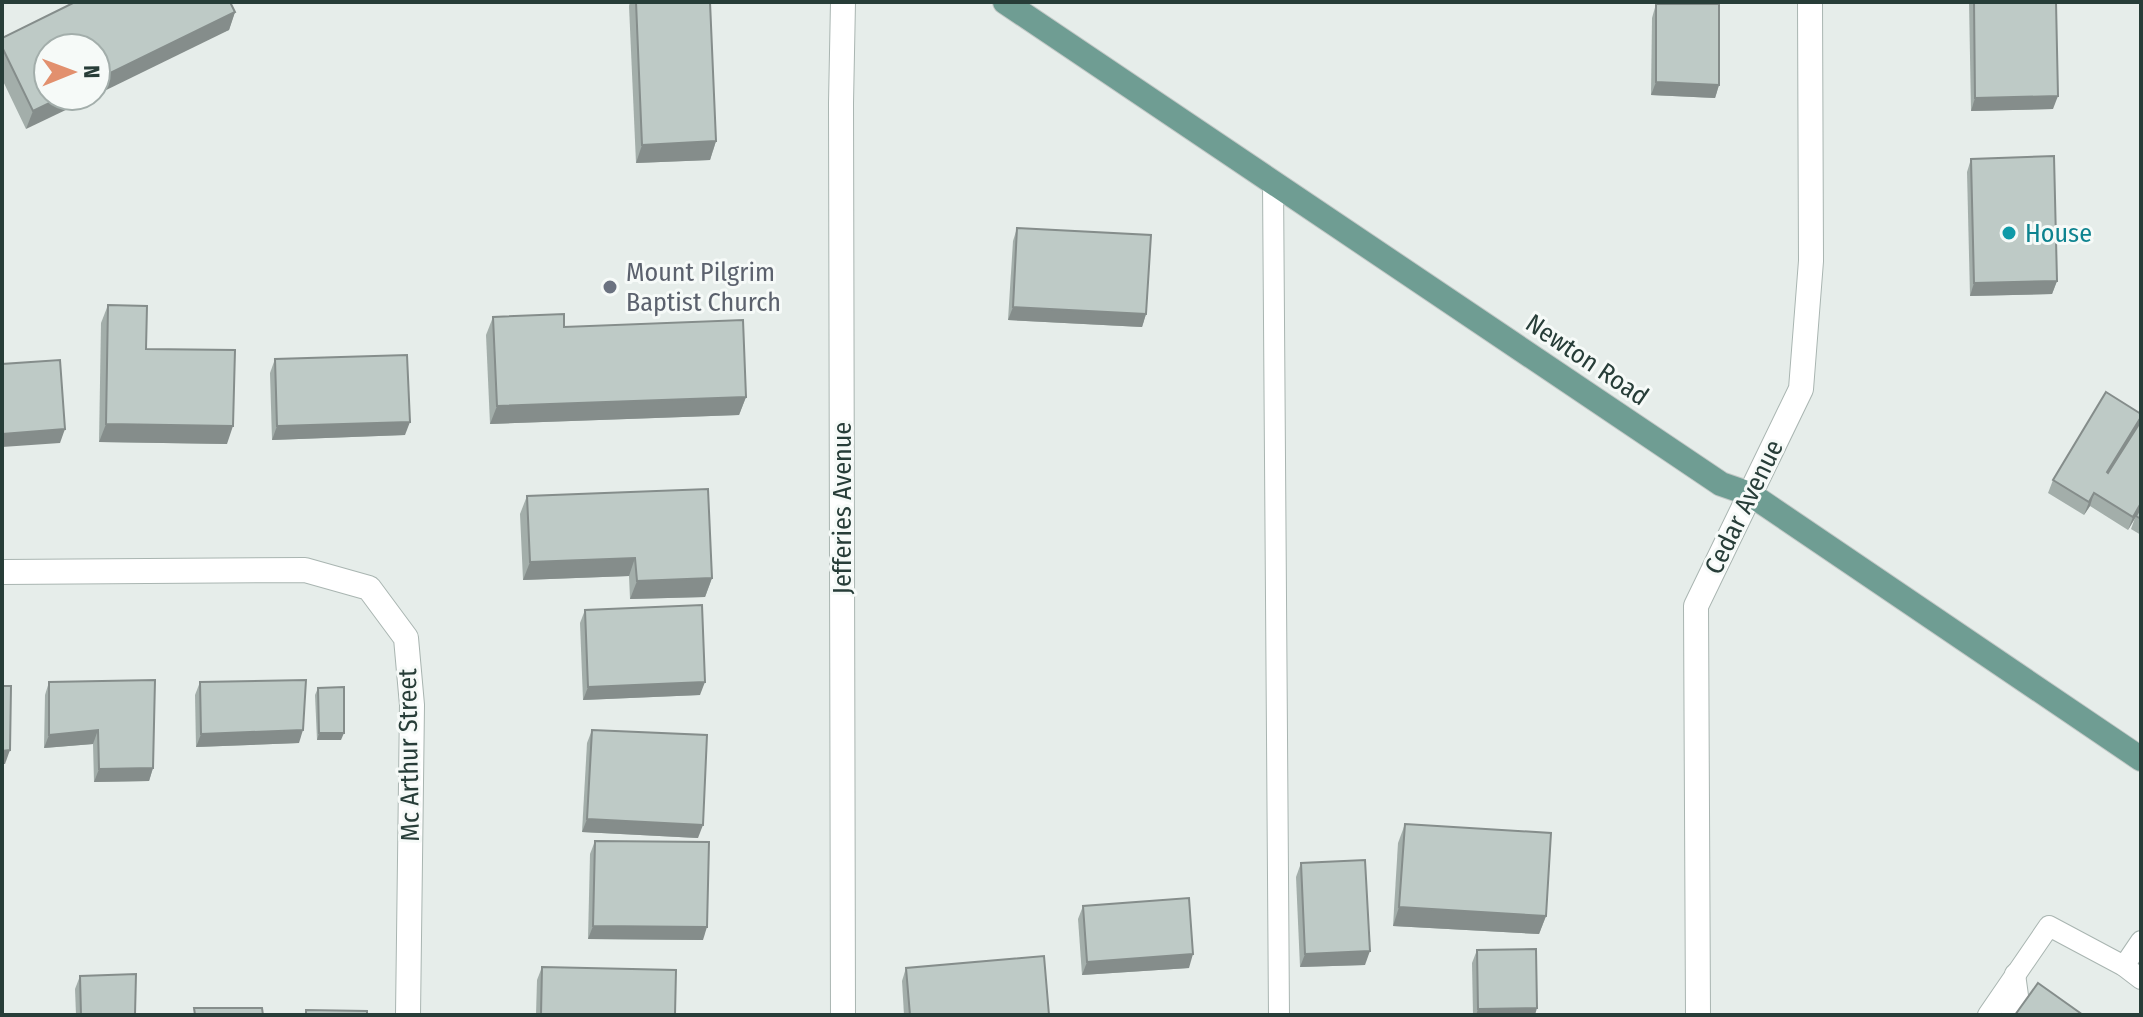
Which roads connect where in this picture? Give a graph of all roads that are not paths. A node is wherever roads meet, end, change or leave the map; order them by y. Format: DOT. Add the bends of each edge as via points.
graph roads {
  1 [pos="843,2"];
  2 [pos="1005,2"];
  3 [pos="1810,2"];
  4 [pos="1273,182"];
  5 [pos="1750,494"];
  6 [pos="2,572"];
  7 [pos="2141,759"];
  8 [pos="2141,941"];
  9 [pos="2124,966"];
  10 [pos="2015,974"];
  11 [pos="2141,979"];
  12 [pos="408,1015"];
  13 [pos="843,1015"];
  14 [pos="1279,1015"];
  15 [pos="1698,1015"];
  16 [pos="1988,1015"];
  17 [pos="2011,1015"];
  1 -- 13 [label="street, Jefferies Avenue"];
  2 -- 4 [label="main road, Newton Road"];
  3 -- 5 [label="street, Cedar Avenue" via="1811,261 1801,389"];
  4 -- 5 [label="main road, Newton Road" via="1721,484"];
  4 -- 14 [label="lane"];
  5 -- 7 [label="main road, Newton Road"];
  5 -- 15 [label="street, Cedar Avenue" via="1696,606"];
  6 -- 12 [label="street, Mc Arthur Street" via="305,570 369,588 406,638 412,705"];
  8 -- 9 [label="lane"];
  9 -- 10 [label="lane" via="2049,926"];
  9 -- 11 [label="lane"];
  10 -- 16 [label="lane"];
  10 -- 17 [label="lane" via="2019,1003"];
}
